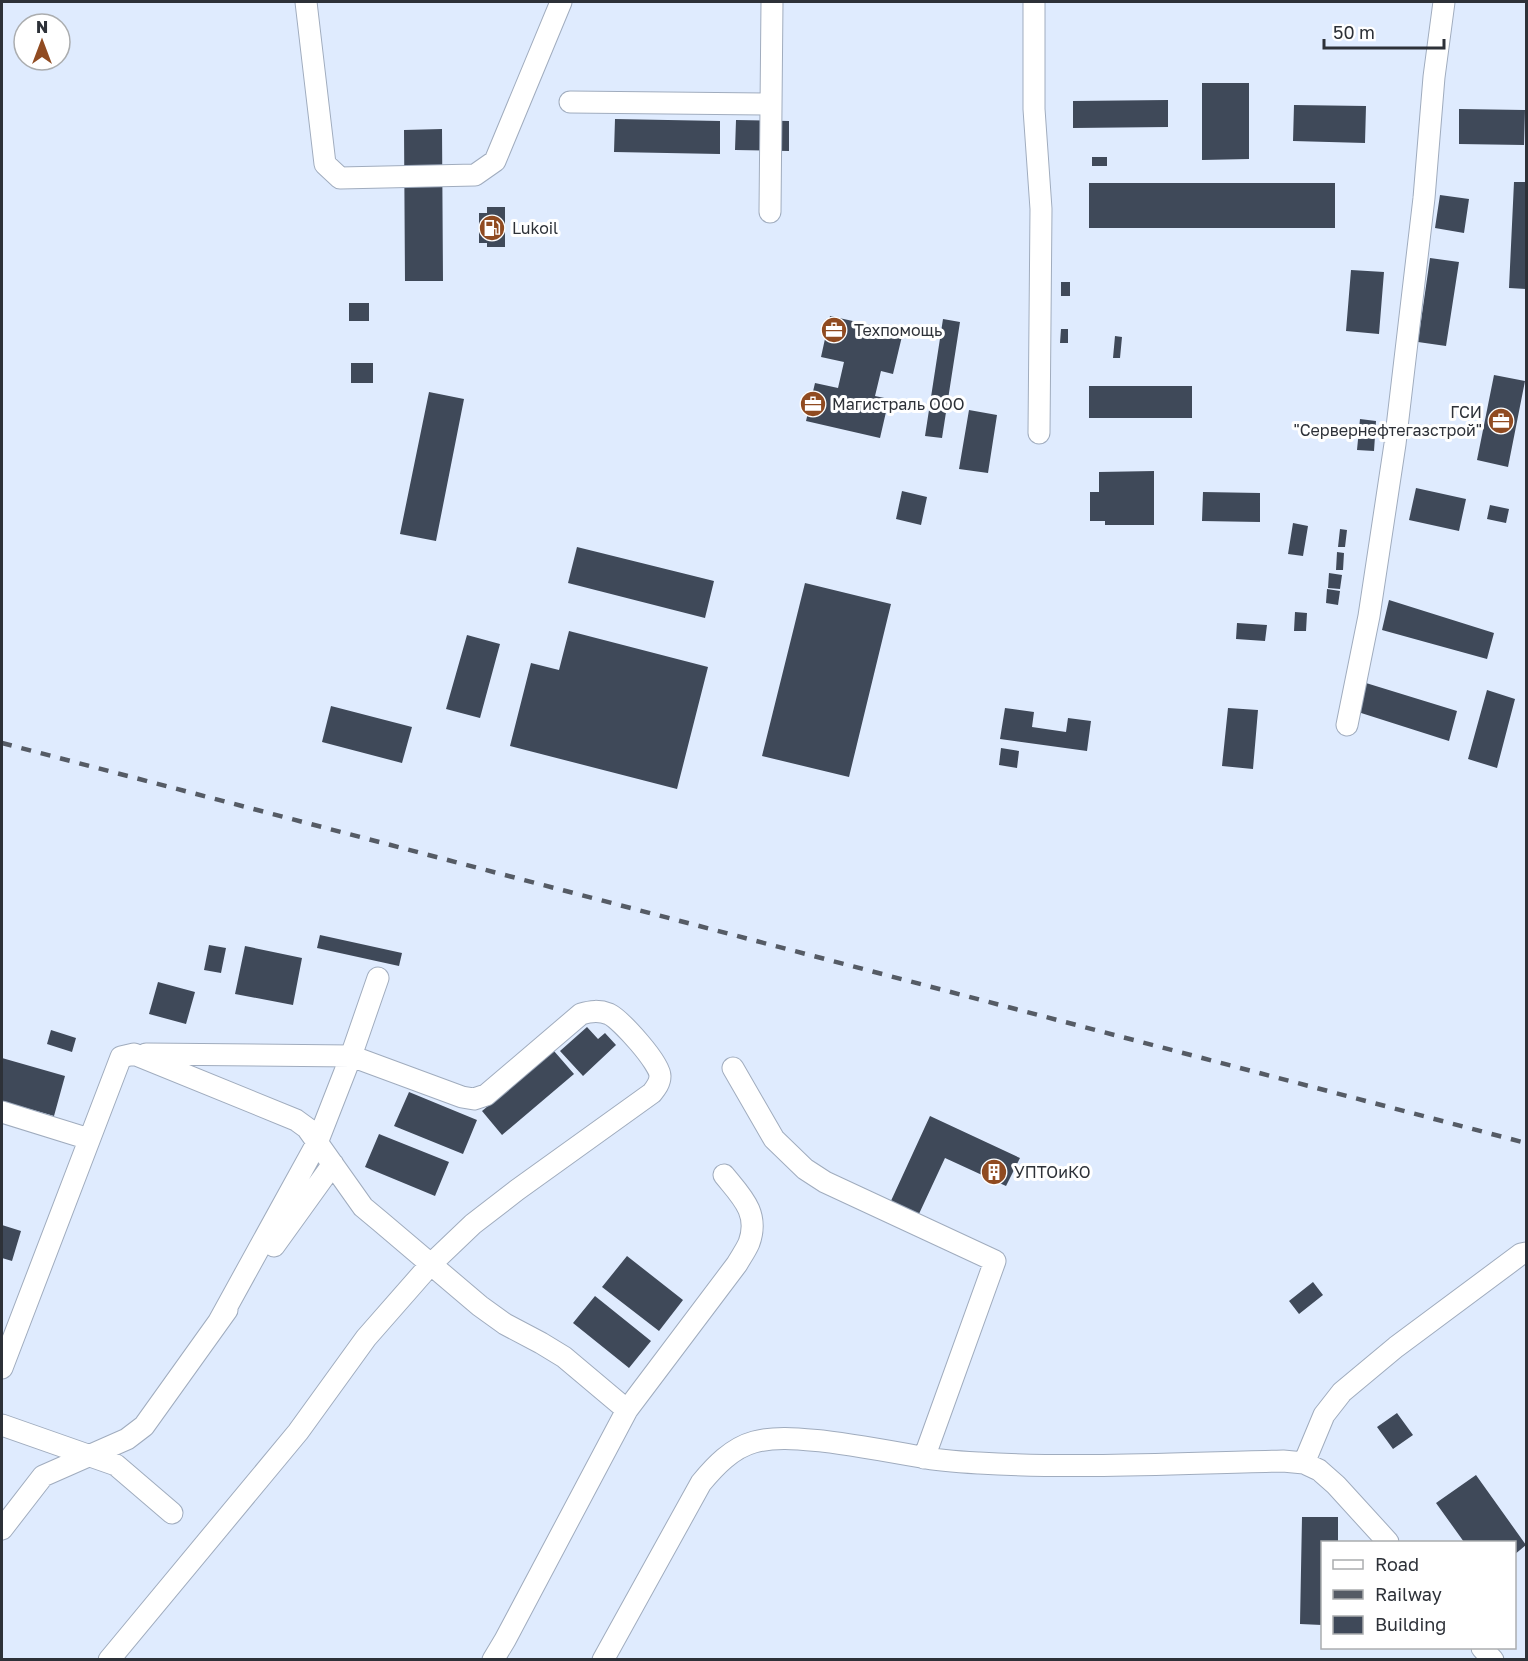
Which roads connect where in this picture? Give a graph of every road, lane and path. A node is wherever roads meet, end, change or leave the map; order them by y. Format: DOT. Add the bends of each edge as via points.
graph roads {
  1 [pos="306,2"];
  2 [pos="561,2"];
  3 [pos="772,2"];
  4 [pos="1034,2"];
  5 [pos="1444,2"];
  6 [pos="570,102"];
  7 [pos="771,104"];
  8 [pos="771,212"];
  9 [pos="1039,433"];
  10 [pos="1347,726"];
  11 [pos="378,978"];
  12 [pos="134,1054"];
  13 [pos="351,1056"];
  14 [pos="733,1068"];
  15 [pos="2,1112"];
  16 [pos="89,1139"];
  17 [pos="317,1143"];
  18 [pos="333,1164"];
  19 [pos="724,1175"];
  20 [pos="1527,1253"];
  21 [pos="430,1264"];
  22 [pos="219,1321"];
  23 [pos="2,1368"];
  24 [pos="627,1410"];
  25 [pos="2,1425"];
  26 [pos="91,1455"];
  27 [pos="924,1458"];
  28 [pos="1304,1463"];
  29 [pos="172,1513"];
  30 [pos="2,1529"];
  31 [pos="1387,1541"];
  32 [pos="110,1659"];
  33 [pos="493,1659"];
  34 [pos="603,1659"];
  1 -- 2 [label="street" via="325,164 340,178 475,175 495,161"];
  3 -- 7 [label="street"];
  4 -- 9 [label="street" via="1034,109 1041,209"];
  5 -- 10 [label="street" via="1395,444 1369,616"];
  6 -- 7 [label="street"];
  7 -- 8 [label="street"];
  11 -- 13 [label="street"];
  12 -- 13 [label="street"];
  12 -- 16 [label="street" via="121,1057"];
  12 -- 17 [label="street" via="296,1120"];
  13 -- 17 [label="street"];
  13 -- 21 [label="street" via="474,1099 486,1095 581,1014 593,1010 609,1014 623,1024 660,1074 652,1093 517,1190"];
  14 -- 27 [label="street" via="774,1138 806,1169 825,1182 994,1261"];
  15 -- 16 [label="street"];
  16 -- 23 [label="street"];
  17 -- 18 [label="street"];
  17 -- 22 [label="street"];
  18 -- 21 [label="street" via="363,1207"];
  18 -- 22 [label="street"];
  19 -- 24 [label="street" via="749,1207 753,1224 749,1243"];
  20 -- 28 [label="street" via="1396,1347 1342,1392 1324,1415"];
  21 -- 24 [label="street" via="505,1324 564,1357"];
  21 -- 32 [label="street" via="366,1338 298,1431"];
  22 -- 26 [label="street" via="144,1426 127,1440"];
  24 -- 33 [label="street"];
  25 -- 26 [label="street"];
  26 -- 29 [label="street" via="116,1465"];
  26 -- 30 [label="street" via="43,1476"];
  27 -- 28 [label="street" via="1036,1466"];
  27 -- 34 [label="street" via="795,1438 753,1442 733,1452 701,1483"];
  28 -- 31 [label="street" via="1336,1485"];
}
